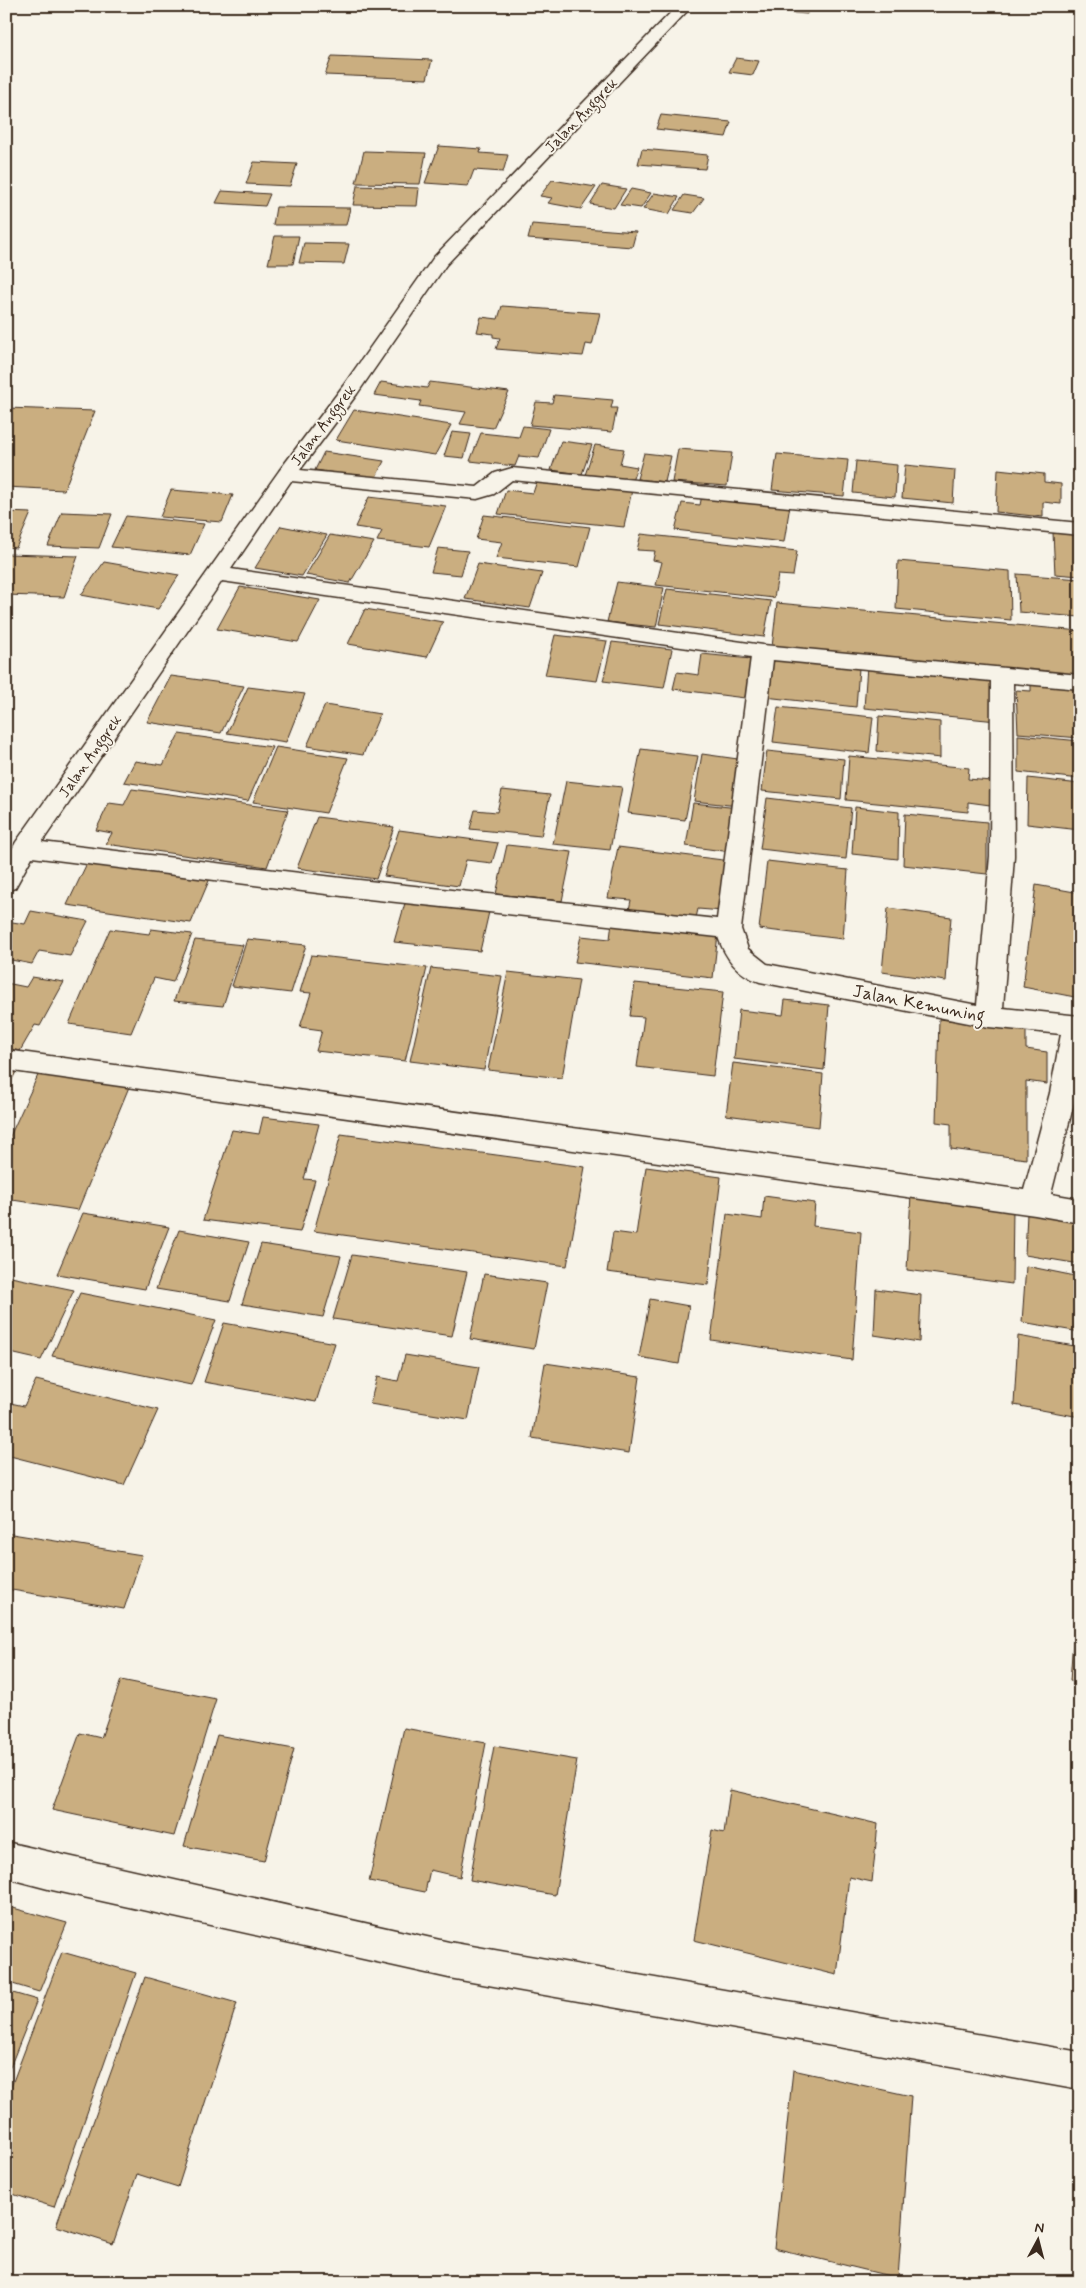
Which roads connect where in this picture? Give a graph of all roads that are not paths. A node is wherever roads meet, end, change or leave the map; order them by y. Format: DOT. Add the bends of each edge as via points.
graph roads {
  1 [pos="686,6"];
  2 [pos="286,475"];
  3 [pos="1080,529"];
  4 [pos="217,574"];
  5 [pos="763,652"];
  6 [pos="1002,676"];
  7 [pos="1080,682"];
  8 [pos="25,848"];
  9 [pos="6,882"];
  10 [pos="728,929"];
  11 [pos="989,1017"];
  12 [pos="1078,1026"];
  13 [pos="6,1060"];
  14 [pos="1035,1203"];
  15 [pos="1080,1211"];
  16 [pos="6,1860"];
  17 [pos="1080,2071"];
  1 -- 2 [label="street, Jalan Anggrek" via="440,261"];
  2 -- 3 [label="street" via="477,493 486,491 502,476 512,474"];
  2 -- 4 [label="street, Jalan Anggrek"];
  4 -- 5 [label="street"];
  4 -- 8 [label="street, Jalan Anggrek"];
  5 -- 6 [label="street"];
  5 -- 10 [label="street"];
  6 -- 7 [label="street"];
  6 -- 11 [label="street" via="1002,856"];
  8 -- 9 [label="street, Jalan Anggrek"];
  8 -- 10 [label="street"];
  10 -- 11 [label="street, Jalan Kemuning" via="737,954 760,972"];
  11 -- 12 [label="street, Jalan Kemuning"];
  12 -- 14 [label="street"];
  13 -- 14 [label="street"];
  14 -- 15 [label="street"];
  16 -- 17 [label="street" via="449,1960"];
}
